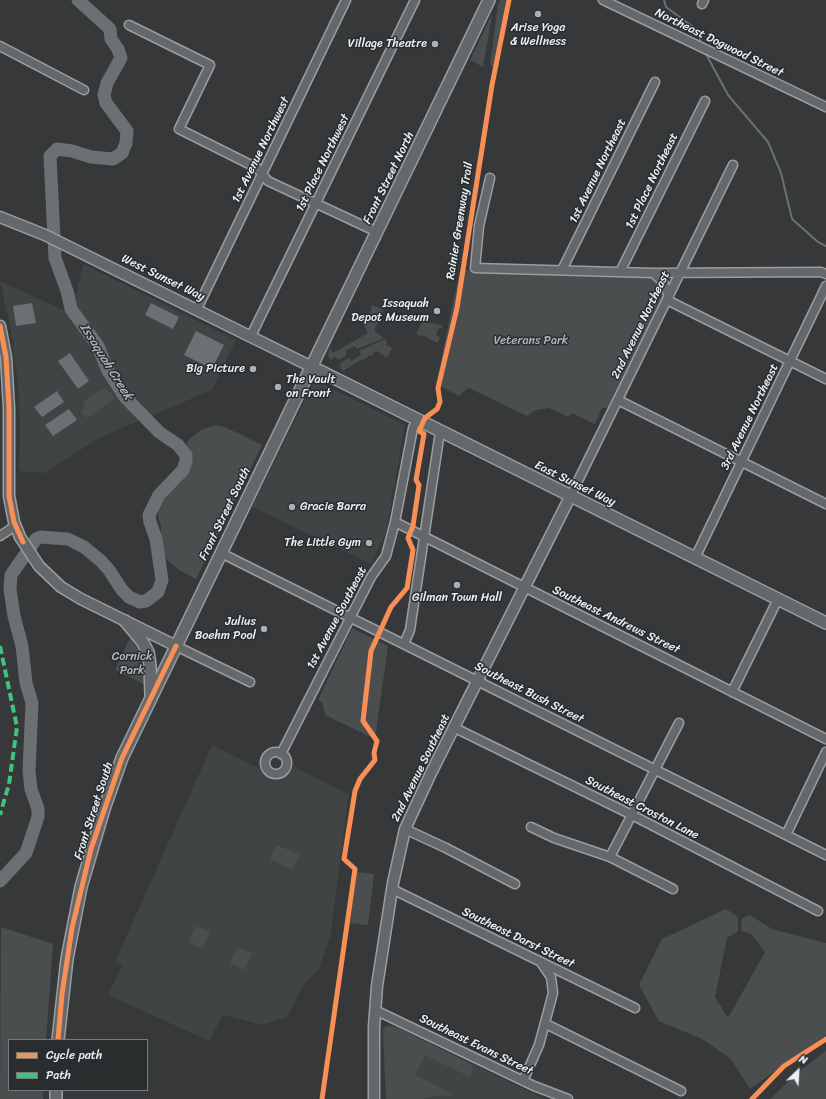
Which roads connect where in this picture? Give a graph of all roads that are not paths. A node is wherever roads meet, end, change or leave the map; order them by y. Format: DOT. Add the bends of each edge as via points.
graph roads {
  1 [pos="346,0"];
  2 [pos="415,0"];
  3 [pos="489,0"];
  4 [pos="603,0"];
  5 [pos="129,24"];
  6 [pos="0,46"];
  7 [pos="655,82"];
  8 [pos="84,90"];
  9 [pos="704,101"];
  10 [pos="826,107"];
  11 [pos="733,165"];
  12 [pos="263,175"];
  13 [pos="490,178"];
  14 [pos="317,204"];
  15 [pos="0,217"];
  16 [pos="377,232"];
  17 [pos="562,270"];
  18 [pos="620,272"];
  19 [pos="654,273"];
  20 [pos="680,274"];
  21 [pos="826,274"];
  22 [pos="826,286"];
  23 [pos="668,298"];
  24 [pos="197,310"];
  25 [pos="0,326"];
  26 [pos="251,336"];
  27 [pos="790,361"];
  28 [pos="312,367"];
  29 [pos="826,379"];
  30 [pos="618,400"];
  31 [pos="417,420"];
  32 [pos="440,432"];
  33 [pos="741,462"];
  34 [pos="570,497"];
  35 [pos="826,504"];
  36 [pos="396,522"];
  37 [pos="16,526"];
  38 [pos="0,536"];
  39 [pos="423,537"];
  40 [pos="221,553"];
  41 [pos="695,558"];
  42 [pos="525,588"];
  43 [pos="778,599"];
  44 [pos="351,617"];
  45 [pos="126,621"];
  46 [pos="826,623"];
  47 [pos="404,644"];
  48 [pos="176,646"];
  49 [pos="478,681"];
  50 [pos="250,682"];
  51 [pos="732,692"];
  52 [pos="151,697"];
  53 [pos="679,723"];
  54 [pos="455,728"];
  55 [pos="826,739"];
  56 [pos="826,752"];
  57 [pos="281,754"];
  58 [pos="655,769"];
  59 [pos="632,815"];
  60 [pos="531,827"];
  61 [pos="405,829"];
  62 [pos="786,835"];
  63 [pos="826,855"];
  64 [pos="610,856"];
  65 [pos="515,884"];
  66 [pos="392,889"];
  67 [pos="672,889"];
  68 [pos="818,911"];
  69 [pos="535,960"];
  70 [pos="635,1008"];
  71 [pos="375,1010"];
  72 [pos="546,1024"];
  73 [pos="58,1039"];
  74 [pos="523,1081"];
  75 [pos="681,1091"];
  76 [pos="374,1099"];
  77 [pos="568,1099"];
  1 -- 12 [label="street, 1st Avenue Northwest"];
  2 -- 14 [label="street, 1st Place Northwest"];
  3 -- 16 [label="main road, Front Street North"];
  4 -- 10 [label="street, Northeast Dogwood Street"];
  5 -- 12 [label="street" via="210,65 179,129 257,168"];
  6 -- 8 [label="street"];
  7 -- 17 [label="street, 1st Avenue Northeast"];
  9 -- 18 [label="street, 1st Place Northeast"];
  11 -- 20 [label="street, 2nd Avenue Northeast"];
  12 -- 14 [label="street" via="268,181"];
  12 -- 24 [label="street, 1st Avenue Northwest"];
  13 -- 17 [label="street" via="479,226 474,268"];
  14 -- 16 [label="street"];
  14 -- 26 [label="street, 1st Place Northwest"];
  15 -- 24 [label="street, West Sunset Way" via="45,235"];
  16 -- 28 [label="main road, Front Street North"];
  17 -- 18 [label="street"];
  18 -- 19 [label="street"];
  19 -- 20 [label="street"];
  19 -- 23 [label="street" via="663,282"];
  20 -- 21 [label="street"];
  20 -- 23 [label="street, 2nd Avenue Northeast"];
  22 -- 27 [label="street, 3rd Avenue Northeast"];
  23 -- 27 [label="street"];
  23 -- 30 [label="street, 2nd Avenue Northeast"];
  24 -- 26 [label="street, West Sunset Way"];
  25 -- 37 [label="street" via="6,357 9,408 8,485"];
  26 -- 28 [label="street, West Sunset Way"];
  27 -- 29 [label="street"];
  27 -- 33 [label="street, 3rd Avenue Northeast"];
  28 -- 31 [label="main road, East Sunset Way"];
  28 -- 40 [label="main road, Front Street South"];
  30 -- 33 [label="street"];
  30 -- 34 [label="street, 2nd Avenue Northeast"];
  31 -- 32 [label="main road, East Sunset Way"];
  31 -- 36 [label="street, 1st Avenue Southeast" via="413,428"];
  32 -- 34 [label="main road, East Sunset Way"];
  32 -- 39 [label="street"];
  33 -- 35 [label="street"];
  33 -- 41 [label="street, 3rd Avenue Northeast"];
  34 -- 41 [label="main road, East Sunset Way"];
  34 -- 42 [label="street, 2nd Avenue Southeast"];
  36 -- 39 [label="street, Southeast Andrews Street"];
  36 -- 44 [label="street, 1st Avenue Southeast" via="386,556 373,573"];
  37 -- 38 [label="street"];
  37 -- 45 [label="street" via="23,542 46,574 61,587"];
  39 -- 42 [label="street, Southeast Andrews Street"];
  39 -- 47 [label="street" via="410,630"];
  40 -- 44 [label="street, Southeast Bush Street"];
  40 -- 48 [label="main road, Front Street South"];
  41 -- 43 [label="main road, East Sunset Way"];
  42 -- 49 [label="street, 2nd Avenue Southeast"];
  42 -- 51 [label="street, Southeast Andrews Street"];
  43 -- 46 [label="main road, East Sunset Way"];
  43 -- 51 [label="street"];
  44 -- 47 [label="street, Southeast Bush Street"];
  44 -- 57 [label="street, 1st Avenue Southeast"];
  45 -- 48 [label="street"];
  45 -- 52 [label="main road" via="142,640 148,652"];
  47 -- 49 [label="street, Southeast Bush Street"];
  48 -- 50 [label="street"];
  48 -- 52 [label="main road, Front Street South"];
  49 -- 54 [label="street, 2nd Avenue Southeast"];
  49 -- 58 [label="street, Southeast Bush Street"];
  51 -- 55 [label="street, Southeast Andrews Street"];
  52 -- 73 [label="main road, Front Street South" via="122,758 91,849 72,928"];
  53 -- 58 [label="street"];
  54 -- 59 [label="street, Southeast Croston Lane"];
  54 -- 61 [label="street, 2nd Avenue Southeast"];
  56 -- 62 [label="street"];
  58 -- 59 [label="street"];
  58 -- 62 [label="street, Southeast Bush Street"];
  59 -- 64 [label="street"];
  59 -- 68 [label="street, Southeast Croston Lane"];
  60 -- 64 [label="street" via="554,838"];
  61 -- 65 [label="street"];
  61 -- 66 [label="street, 2nd Avenue Southeast"];
  62 -- 63 [label="street, Southeast Bush Street"];
  64 -- 67 [label="street"];
  66 -- 69 [label="street, Southeast Darst Street"];
  66 -- 71 [label="street, 2nd Avenue Southeast"];
  69 -- 70 [label="street, Southeast Darst Street"];
  69 -- 72 [label="street" via="547,969 553,986"];
  71 -- 74 [label="street, Southeast Evans Street"];
  71 -- 76 [label="street, 2nd Avenue Southeast"];
  72 -- 74 [label="street"];
  72 -- 75 [label="street"];
  74 -- 77 [label="street, Southeast Evans Street"];
}
